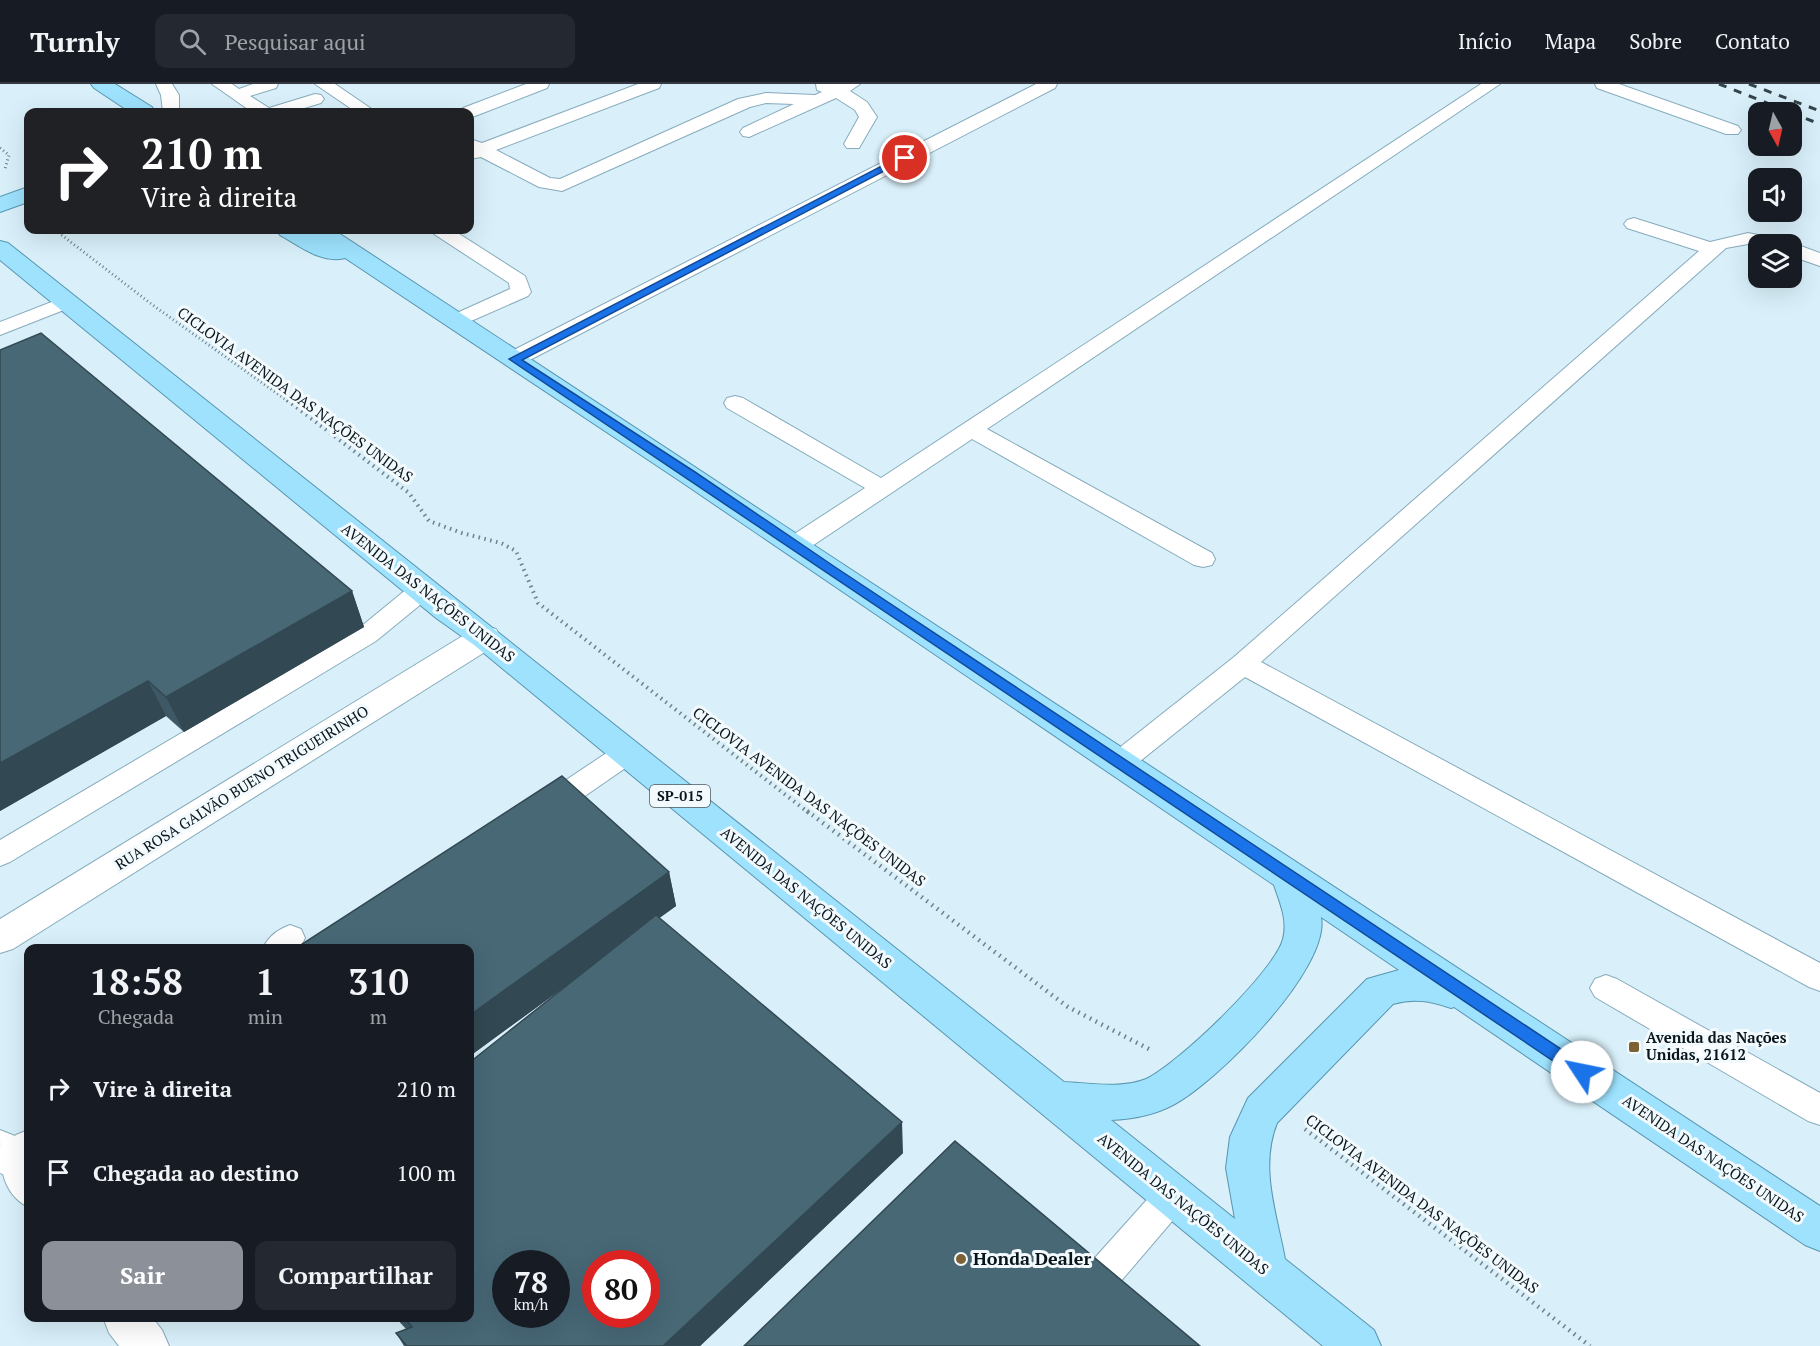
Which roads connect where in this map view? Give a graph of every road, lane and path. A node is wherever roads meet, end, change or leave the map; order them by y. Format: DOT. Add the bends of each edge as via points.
graph roads {
  1 [pos="101,84"];
  2 [pos="164,84"];
  3 [pos="220,84"];
  4 [pos="270,84"];
  5 [pos="541,84"];
  6 [pos="653,84"];
  7 [pos="852,84"];
  8 [pos="1048,84"];
  9 [pos="1492,84"];
  10 [pos="1603,84"];
  11 [pos="319,91"];
  12 [pos="823,92"];
  13 [pos="237,95"];
  14 [pos="138,108"];
  15 [pos="171,108"];
  16 [pos="257,108"];
  17 [pos="283,108"];
  18 [pos="358,108"];
  19 [pos="474,110"];
  20 [pos="1732,130"];
  21 [pos="749,132"];
  22 [pos="853,144"];
  23 [pos="474,150"];
  24 [pos="474,150"];
  25 [pos="24,196"];
  26 [pos="0,205"];
  27 [pos="1634,224"];
  28 [pos="60,234"];
  29 [pos="295,234"];
  30 [pos="325,234"];
  31 [pos="447,234"];
  32 [pos="1748,238"];
  33 [pos="0,248"];
  34 [pos="1713,249"];
  35 [pos="1802,253"];
  36 [pos="360,257"];
  37 [pos="1820,260"];
  38 [pos="68,302"];
  39 [pos="456,321"];
  40 [pos="0,329"];
  41 [pos="514,359"];
  42 [pos="735,403"];
  43 [pos="973,430"];
  44 [pos="881,488"];
  45 [pos="794,546"];
  46 [pos="1203,559"];
  47 [pos="422,590"];
  48 [pos="485,637"];
  49 [pos="1243,663"];
  50 [pos="627,753"];
  51 [pos="1119,763"];
  52 [pos="529,819"];
  53 [pos="0,854"];
  54 [pos="1289,876"];
  55 [pos="0,938"];
  56 [pos="1820,978"];
  57 [pos="1606,988"];
  58 [pos="1484,1006"];
  59 [pos="1191,1069"];
  60 [pos="1055,1100"];
  61 [pos="1266,1108"];
  62 [pos="1820,1110"];
  63 [pos="1173,1196"];
  64 [pos="1820,1230"];
  65 [pos="1266,1272"];
  66 [pos="1097,1282"];
  67 [pos="129,1322"];
  68 [pos="146,1346"];
  69 [pos="1358,1346"];
  70 [pos="1590,1346"];
  1 -- 14 [label="highway"];
  2 -- 15 [label="lane"];
  3 -- 13 [label="lane"];
  4 -- 13 [label="lane"];
  5 -- 19 [label="lane"];
  6 -- 23 [label="lane"];
  7 -- 12 [label="lane"];
  8 -- 41 [label="lane"];
  9 -- 43 [label="lane"];
  10 -- 20 [label="lane"];
  11 -- 17 [label="lane"];
  11 -- 18 [label="lane"];
  12 -- 21 [label="lane"];
  12 -- 22 [label="lane" via="866,110 868,117"];
  12 -- 24 [label="lane" via="744,103 562,185 546,183"];
  13 -- 16 [label="lane"];
  25 -- 26 [label="highway"];
  27 -- 34 [label="lane"];
  28 -- 59 [label="path, CICLOVIA AVENIDA DAS NAÇÕES UNIDAS" via="409,493 429,521 516,551 538,603 1068,1007"];
  29 -- 36 [label="highway" via="325,251"];
  30 -- 36 [label="highway, AVENIDA DAS NAÇÕES UNIDAS"];
  31 -- 39 [label="lane" via="518,280 521,292"];
  32 -- 34 [label="lane" via="1737,238"];
  33 -- 38 [label="highway, AVENIDA DAS NAÇÕES UNIDAS / SP-015"];
  34 -- 49 [label="lane"];
  35 -- 37 [label="lane"];
  36 -- 39 [label="highway, AVENIDA DAS NAÇÕES UNIDAS"];
  38 -- 40 [label="lane"];
  38 -- 47 [label="highway, AVENIDA DAS NAÇÕES UNIDAS / SP-015"];
  39 -- 41 [label="highway, AVENIDA DAS NAÇÕES UNIDAS"];
  41 -- 45 [label="highway, AVENIDA DAS NAÇÕES UNIDAS"];
  42 -- 44 [label="lane"];
  43 -- 44 [label="lane"];
  43 -- 46 [label="lane"];
  44 -- 45 [label="lane"];
  45 -- 51 [label="highway, AVENIDA DAS NAÇÕES UNIDAS"];
  47 -- 48 [label="highway, AVENIDA DAS NAÇÕES UNIDAS / SP-015"];
  47 -- 53 [label="lane" via="366,635"];
  48 -- 50 [label="highway, AVENIDA DAS NAÇÕES UNIDAS / SP-015"];
  48 -- 55 [label="street, RUA ROSA GALVÃO BUENO TRIGUEIRINHO"];
  49 -- 51 [label="lane"];
  49 -- 56 [label="lane"];
  50 -- 52 [label="lane"];
  50 -- 60 [label="highway, AVENIDA DAS NAÇÕES UNIDAS / SP-015"];
  51 -- 54 [label="highway, AVENIDA DAS NAÇÕES UNIDAS"];
  54 -- 58 [label="highway, AVENIDA DAS NAÇÕES UNIDAS"];
  54 -- 59 [label="highway" via="1304,926 1299,949 1252,1010"];
  57 -- 62 [label="lane"];
  58 -- 61 [label="highway" via="1430,982 1381,991"];
  58 -- 64 [label="highway, AVENIDA DAS NAÇÕES UNIDAS"];
  59 -- 60 [label="highway" via="1158,1093 1121,1102"];
  60 -- 63 [label="highway, AVENIDA DAS NAÇÕES UNIDAS / SP-015"];
  61 -- 65 [label="highway" via="1251,1137 1246,1168"];
  61 -- 70 [label="path, CICLOVIA AVENIDA DAS NAÇÕES UNIDAS" via="1316,1136"];
  63 -- 65 [label="highway, AVENIDA DAS NAÇÕES UNIDAS / SP-015"];
  63 -- 66 [label="lane"];
  65 -- 69 [label="highway, AVENIDA DAS NAÇÕES UNIDAS / SP-015"];
  67 -- 68 [label="street"];
}
